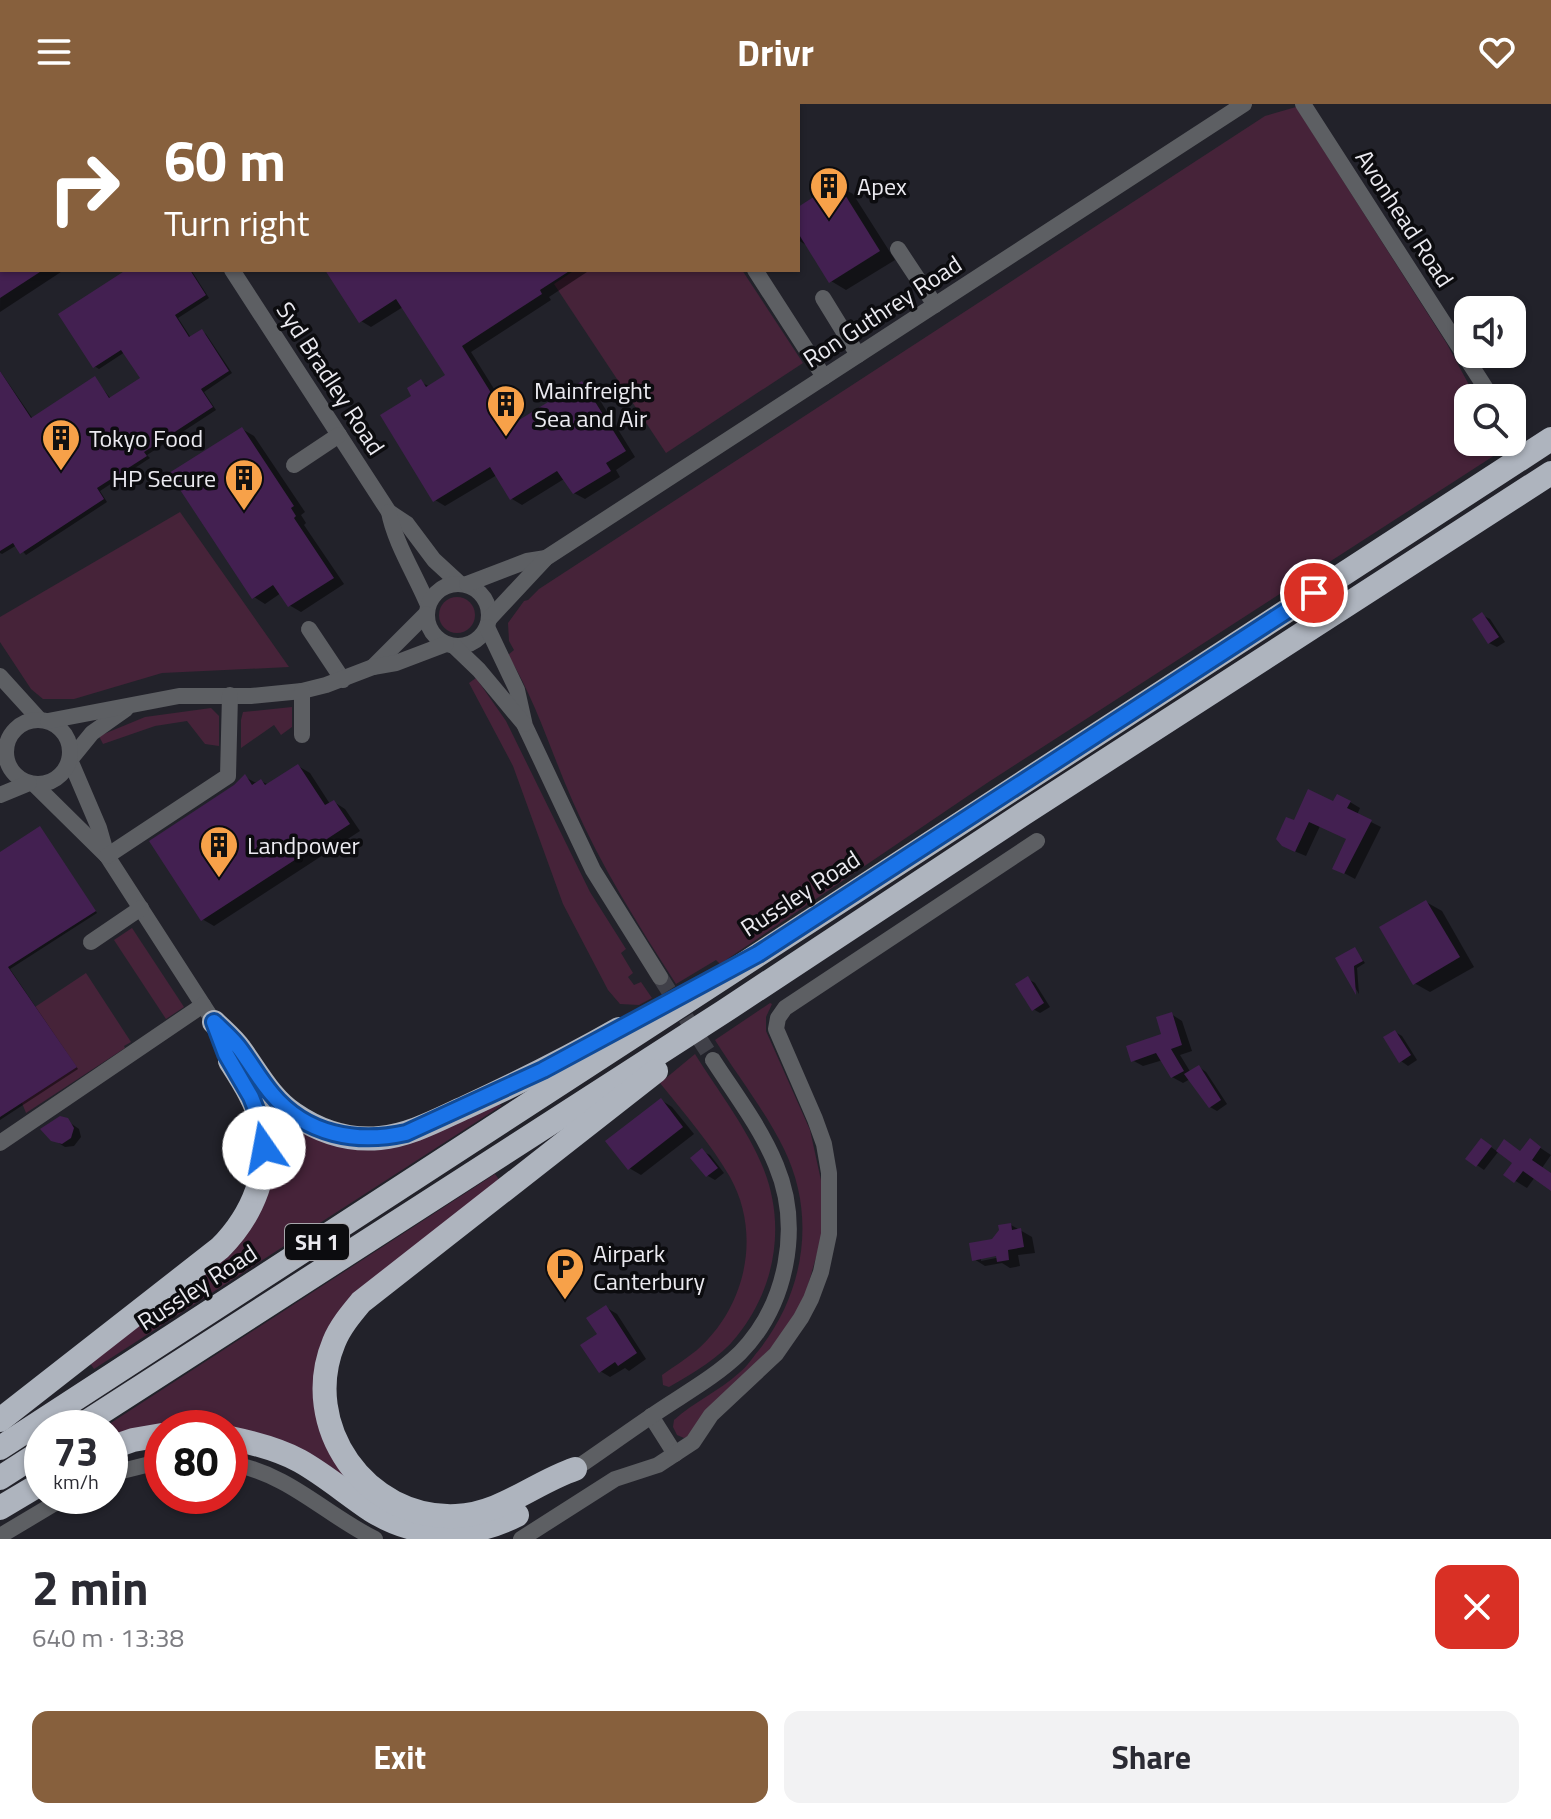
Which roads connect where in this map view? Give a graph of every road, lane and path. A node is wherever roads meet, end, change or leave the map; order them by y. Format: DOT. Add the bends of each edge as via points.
graph roads {
  1 [pos="1244,104"];
  2 [pos="1303,104"];
  3 [pos="898,249"];
  4 [pos="233,272"];
  5 [pos="756,272"];
  6 [pos="823,298"];
  7 [pos="935,305"];
  8 [pos="858,355"];
  9 [pos="824,377"];
  10 [pos="1483,384"];
  11 [pos="339,435"];
  12 [pos="1551,439"];
  13 [pos="294,465"];
  14 [pos="1551,473"];
  15 [pos="389,512"];
  16 [pos="546,558"];
  17 [pos="463,584"];
  18 [pos="427,609"];
  19 [pos="488,622"];
  20 [pos="309,629"];
  21 [pos="450,645"];
  22 [pos="373,667"];
  23 [pos="0,676"];
  24 [pos="343,680"];
  25 [pos="302,691"];
  26 [pos="230,695"];
  27 [pos="127,708"];
  28 [pos="44,720"];
  29 [pos="525,726"];
  30 [pos="0,727"];
  31 [pos="302,735"];
  32 [pos="4,752"];
  33 [pos="70,760"];
  34 [pos="32,784"];
  35 [pos="0,795"];
  36 [pos="1037,841"];
  37 [pos="107,856"];
  38 [pos="141,908"];
  39 [pos="91,942"];
  40 [pos="758,954"];
  41 [pos="660,977"];
  42 [pos="723,1012"];
  43 [pos="209,1014"];
  44 [pos="713,1060"];
  45 [pos="0,1143"];
  46 [pos="105,1410"];
  47 [pos="651,1416"];
  48 [pos="0,1420"];
  49 [pos="248,1443"];
  50 [pos="0,1448"];
  51 [pos="675,1454"];
  52 [pos="24,1463"];
  53 [pos="248,1468"];
  54 [pos="575,1469"];
  55 [pos="0,1478"];
  56 [pos="24,1494"];
  57 [pos="0,1508"];
  58 [pos="37,1514"];
  59 [pos="0,1536"];
  60 [pos="375,1539"];
  61 [pos="521,1539"];
  1 -- 7 [label="street, Ron Guthrey Road"];
  2 -- 10 [label="street, Avonhead Road"];
  3 -- 7 [label="street"];
  4 -- 11 [label="street, Syd Bradley Road"];
  5 -- 9 [label="street"];
  6 -- 8 [label="street"];
  7 -- 8 [label="street, Ron Guthrey Road"];
  8 -- 9 [label="street, Ron Guthrey Road"];
  9 -- 16 [label="street, Ron Guthrey Road"];
  11 -- 13 [label="street"];
  11 -- 15 [label="street, Syd Bradley Road"];
  12 -- 40 [label="highway, Russley Road / SH 1"];
  14 -- 42 [label="highway, SH 1"];
  15 -- 17 [label="street, Syd Bradley Road"];
  15 -- 18 [label="street, Syd Bradley Road"];
  16 -- 17 [label="street, Ron Guthrey Road"];
  16 -- 19 [label="street, Ron Guthrey Road"];
  17 -- 18 [label="street" via="444,586"];
  17 -- 19 [label="street" via="486,601"];
  18 -- 21 [label="street" via="432,632"];
  18 -- 22 [label="street"];
  19 -- 21 [label="street" via="475,642"];
  19 -- 29 [label="street" via="517,690"];
  20 -- 24 [label="street"];
  21 -- 22 [label="street"];
  21 -- 29 [label="street" via="479,670"];
  22 -- 24 [label="street"];
  23 -- 28 [label="street"];
  24 -- 25 [label="street"];
  25 -- 26 [label="street"];
  25 -- 31 [label="street"];
  26 -- 27 [label="street" via="179,696"];
  26 -- 37 [label="street" via="228,776"];
  27 -- 28 [label="street"];
  27 -- 33 [label="street" via="92,733"];
  28 -- 32 [label="street" via="18,726"];
  28 -- 33 [label="street" via="64,732"];
  29 -- 41 [label="street" via="593,870"];
  30 -- 32 [label="street"];
  32 -- 34 [label="street" via="12,772"];
  33 -- 34 [label="street" via="61,776"];
  33 -- 37 [label="street"];
  34 -- 35 [label="street"];
  34 -- 37 [label="street"];
  36 -- 51 [label="street" via="785,1008 778,1018 776,1029 824,1144 831,1203 825,1252 811,1299 786,1341 711,1415 693,1442"];
  37 -- 38 [label="street"];
  38 -- 39 [label="street"];
  38 -- 43 [label="street"];
  40 -- 43 [label="highway" via="499,1091 383,1138 335,1135 292,1113"];
  40 -- 50 [label="highway, Russley Road / SH 1"];
  42 -- 46 [label="highway, SH 1"];
  42 -- 54 [label="highway" via="387,1279 361,1302 333,1343 324,1403 329,1426 351,1469 399,1506 434,1515 473,1515 506,1505 549,1478"];
  43 -- 45 [label="street"];
  43 -- 48 [label="highway" via="261,1122 262,1174 247,1215 220,1248"];
  44 -- 47 [label="street" via="777,1168 788,1213 787,1254 777,1293 742,1350"];
  47 -- 51 [label="street"];
  47 -- 54 [label="street"];
  49 -- 54 [label="highway" via="299,1461 388,1520 440,1534 474,1532 505,1522 557,1490"];
  51 -- 61 [label="street" via="615,1479"];
  52 -- 55 [label="highway"];
  53 -- 60 [label="street" via="290,1485"];
  56 -- 57 [label="highway"];
  58 -- 59 [label="street"];
}
